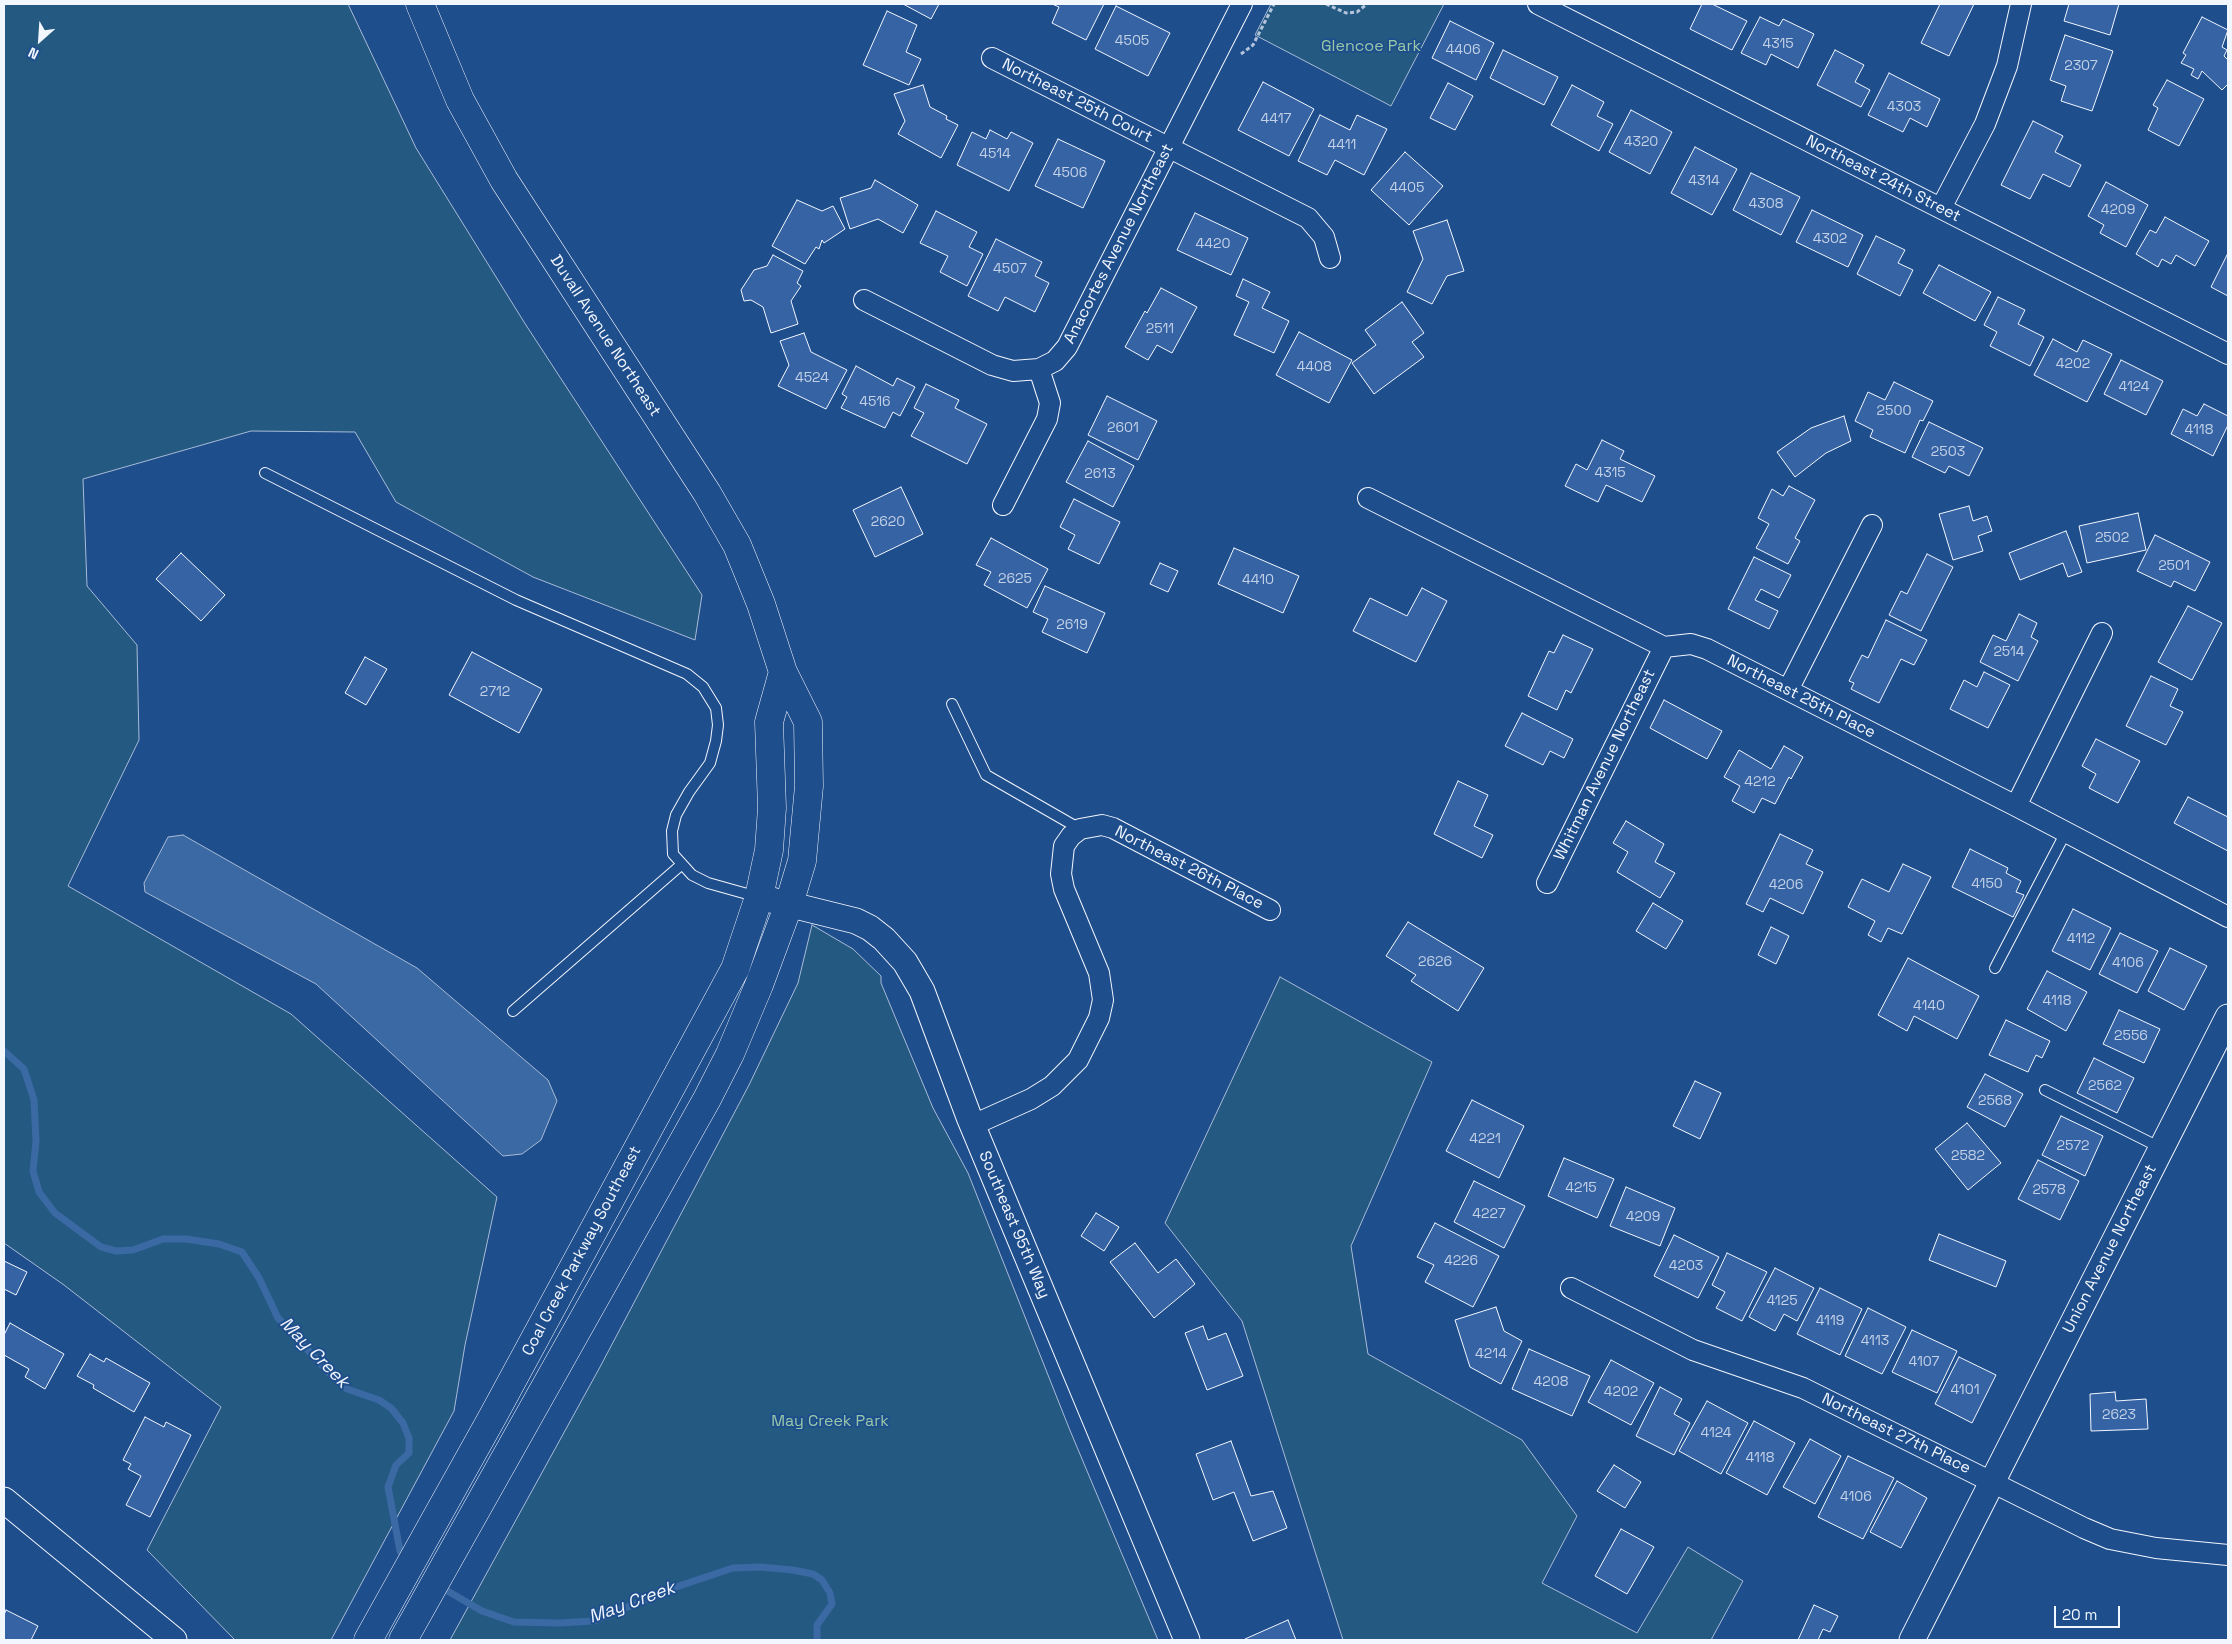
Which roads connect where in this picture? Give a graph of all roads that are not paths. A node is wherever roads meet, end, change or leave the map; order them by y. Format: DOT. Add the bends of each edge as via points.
graph roads {
  1 [pos="420,4"];
  2 [pos="1242,4"];
  3 [pos="1538,4"];
  4 [pos="2021,4"];
  5 [pos="992,58"];
  6 [pos="1169,147"];
  7 [pos="1942,208"];
  8 [pos="1330,258"];
  9 [pos="864,300"];
  10 [pos="2228,354"];
  11 [pos="1039,370"];
  12 [pos="265,473"];
  13 [pos="1368,498"];
  14 [pos="1003,505"];
  15 [pos="1872,525"];
  16 [pos="2102,633"];
  17 [pos="1664,647"];
  18 [pos="783,672"];
  19 [pos="1788,690"];
  20 [pos="952,704"];
  21 [pos="2016,806"];
  22 [pos="1080,829"];
  23 [pos="2066,832"];
  24 [pos="681,865"];
  25 [pos="1546,883"];
  26 [pos="760,897"];
  27 [pos="789,904"];
  28 [pos="1270,910"];
  29 [pos="2228,917"];
  30 [pos="1995,968"];
  31 [pos="513,1011"];
  32 [pos="2228,1017"];
  33 [pos="2045,1090"];
  34 [pos="973,1126"];
  35 [pos="2162,1148"];
  36 [pos="1571,1288"];
  37 [pos="1992,1481"];
  38 [pos="4,1500"];
  39 [pos="2228,1555"];
  40 [pos="174,1640"];
  41 [pos="368,1640"];
  42 [pos="403,1640"];
  43 [pos="1187,1640"];
  44 [pos="1912,1640"];
  1 -- 18 [label="main road, Duvall Avenue Northeast" via="460,100 504,180 707,492 737,545"];
  2 -- 6 [label="street, Anacortes Avenue Northeast"];
  3 -- 7 [label="street, Northeast 24th Street"];
  4 -- 7 [label="street" via="2007,66 1985,124"];
  5 -- 6 [label="street, Northeast 25th Court"];
  6 -- 8 [label="street, Northeast 25th Court" via="1308,218 1324,237"];
  6 -- 11 [label="street, Anacortes Avenue Northeast" via="1067,347 1055,361"];
  7 -- 10 [label="street, Northeast 24th Street"];
  9 -- 11 [label="street" via="992,365 1013,371"];
  11 -- 14 [label="street" via="1050,404 1047,418"];
  12 -- 24 [label="lane" via="516,600 687,674 703,687 716,708 718,725 710,763 676,815 672,831 673,854"];
  13 -- 17 [label="street"];
  15 -- 19 [label="street"];
  16 -- 21 [label="street"];
  17 -- 19 [label="street, Northeast 25th Place" via="1691,644 1707,649"];
  17 -- 25 [label="street, Whitman Avenue Northeast"];
  18 -- 26 [label="main road, Coal Creek Parkway Southeast" via="769,722 772,808 769,850"];
  18 -- 27 [label="main road, Duvall Avenue Northeast" via="808,722 809,786 802,861"];
  19 -- 21 [label="street, Northeast 25th Place"];
  20 -- 22 [label="lane" via="986,775"];
  21 -- 23 [label="street, Northeast 25th Place"];
  22 -- 28 [label="street, Northeast 26th Place" via="1102,825 1113,828"];
  22 -- 34 [label="street" via="1064,846 1061,874 1064,889 1099,973 1103,1000 1099,1018 1078,1060 1052,1086"];
  23 -- 29 [label="street, Northeast 25th Place"];
  23 -- 30 [label="lane"];
  24 -- 26 [label="lane" via="708,883"];
  24 -- 31 [label="lane"];
  26 -- 27 [label="street, Southeast 95th Way"];
  26 -- 41 [label="main road, Coal Creek Parkway Southeast" via="735,969"];
  27 -- 34 [label="street, Southeast 95th Way" via="856,921 870,928 905,962 922,991"];
  27 -- 42 [label="main road, Coal Creek Parkway Southeast" via="730,1054 707,1099"];
  32 -- 35 [label="street, Union Avenue Northeast"];
  33 -- 35 [label="lane"];
  34 -- 43 [label="street, Southeast 95th Way"];
  35 -- 37 [label="street, Union Avenue Northeast"];
  36 -- 37 [label="street, Northeast 27th Place" via="1693,1350 1803,1388"];
  37 -- 39 [label="street, Northeast 27th Place" via="2110,1539 2156,1548"];
  37 -- 44 [label="street, Union Avenue Northeast"];
  38 -- 40 [label="street"];
}
